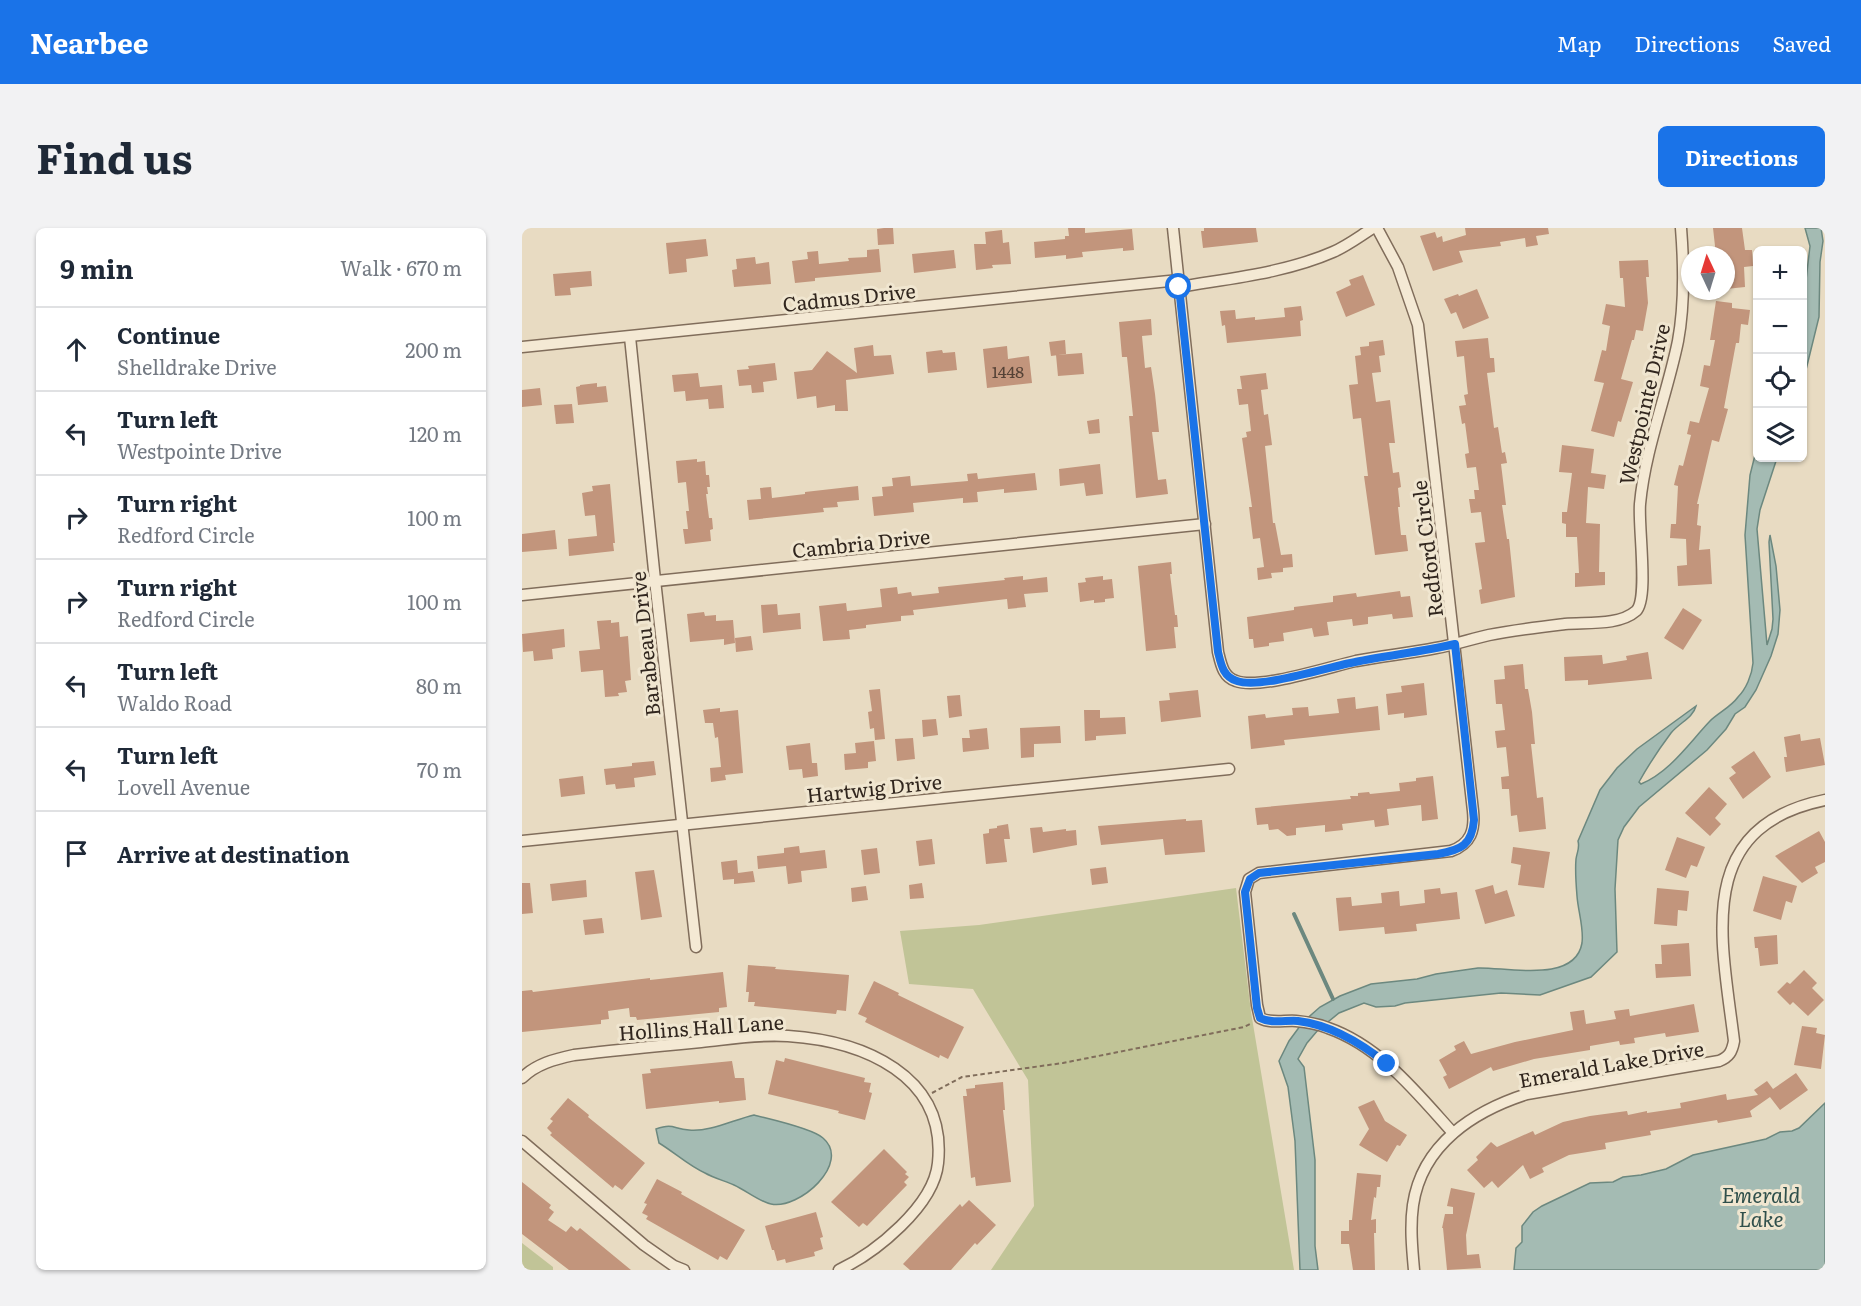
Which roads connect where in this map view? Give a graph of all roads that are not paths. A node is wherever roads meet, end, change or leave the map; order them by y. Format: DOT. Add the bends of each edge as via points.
graph roads {
  1 [pos="1173,228"];
  2 [pos="1375,228"];
  3 [pos="1681,228"];
  4 [pos="1179,284"];
  5 [pos="630,337"];
  6 [pos="522,347"];
  7 [pos="1204,524"];
  8 [pos="655,580"];
  9 [pos="522,595"];
  10 [pos="1455,644"];
  11 [pos="1229,769"];
  12 [pos="1825,800"];
  13 [pos="681,824"];
  14 [pos="522,841"];
  15 [pos="696,947"];
  16 [pos="522,1078"];
  17 [pos="1453,1133"];
  18 [pos="522,1141"];
  19 [pos="684,1270"];
  20 [pos="839,1270"];
  21 [pos="1414,1270"];
  1 -- 4 [label="street"];
  2 -- 4 [label="street, Cadmus Drive" via="1300,264"];
  2 -- 10 [label="street, Redford Circle" via="1398,267 1418,325"];
  3 -- 10 [label="street, Westpointe Drive" via="1684,278 1678,340 1645,469 1640,505 1640,605 1625,617 1612,620 1493,634"];
  4 -- 5 [label="street, Cadmus Drive"];
  4 -- 7 [label="street"];
  5 -- 6 [label="street, Cadmus Drive"];
  5 -- 8 [label="street, Barabeau Drive"];
  7 -- 8 [label="street, Cambria Drive"];
  7 -- 10 [label="street, Westpointe Drive" via="1218,652 1222,668 1236,681 1249,683 1297,676"];
  8 -- 9 [label="street, Cambria Drive"];
  8 -- 13 [label="street, Barabeau Drive"];
  10 -- 17 [label="street, Redford Circle" via="1474,820 1466,843 1438,854 1259,873 1250,879 1245,892 1257,1008 1265,1020 1328,1028 1370,1050 1399,1074"];
  11 -- 13 [label="street, Hartwig Drive"];
  12 -- 17 [label="street, Emerald Lake Drive" via="1794,808 1764,825 1741,851 1725,887 1721,916 1734,1041 1727,1058 1527,1094 1479,1113"];
  13 -- 14 [label="street, Hartwig Drive"];
  13 -- 15 [label="street, Barabeau Drive"];
  16 -- 20 [label="street, Hollins Hall Lane" via="554,1059 574,1055 763,1036 808,1038 861,1052 901,1072 925,1098 935,1119 937,1168 931,1186 912,1213 875,1249"];
  17 -- 21 [label="street, Emerald Lake Drive" via="1432,1158 1416,1190 1412,1225"];
  18 -- 19 [label="street" via="644,1245"];
}
